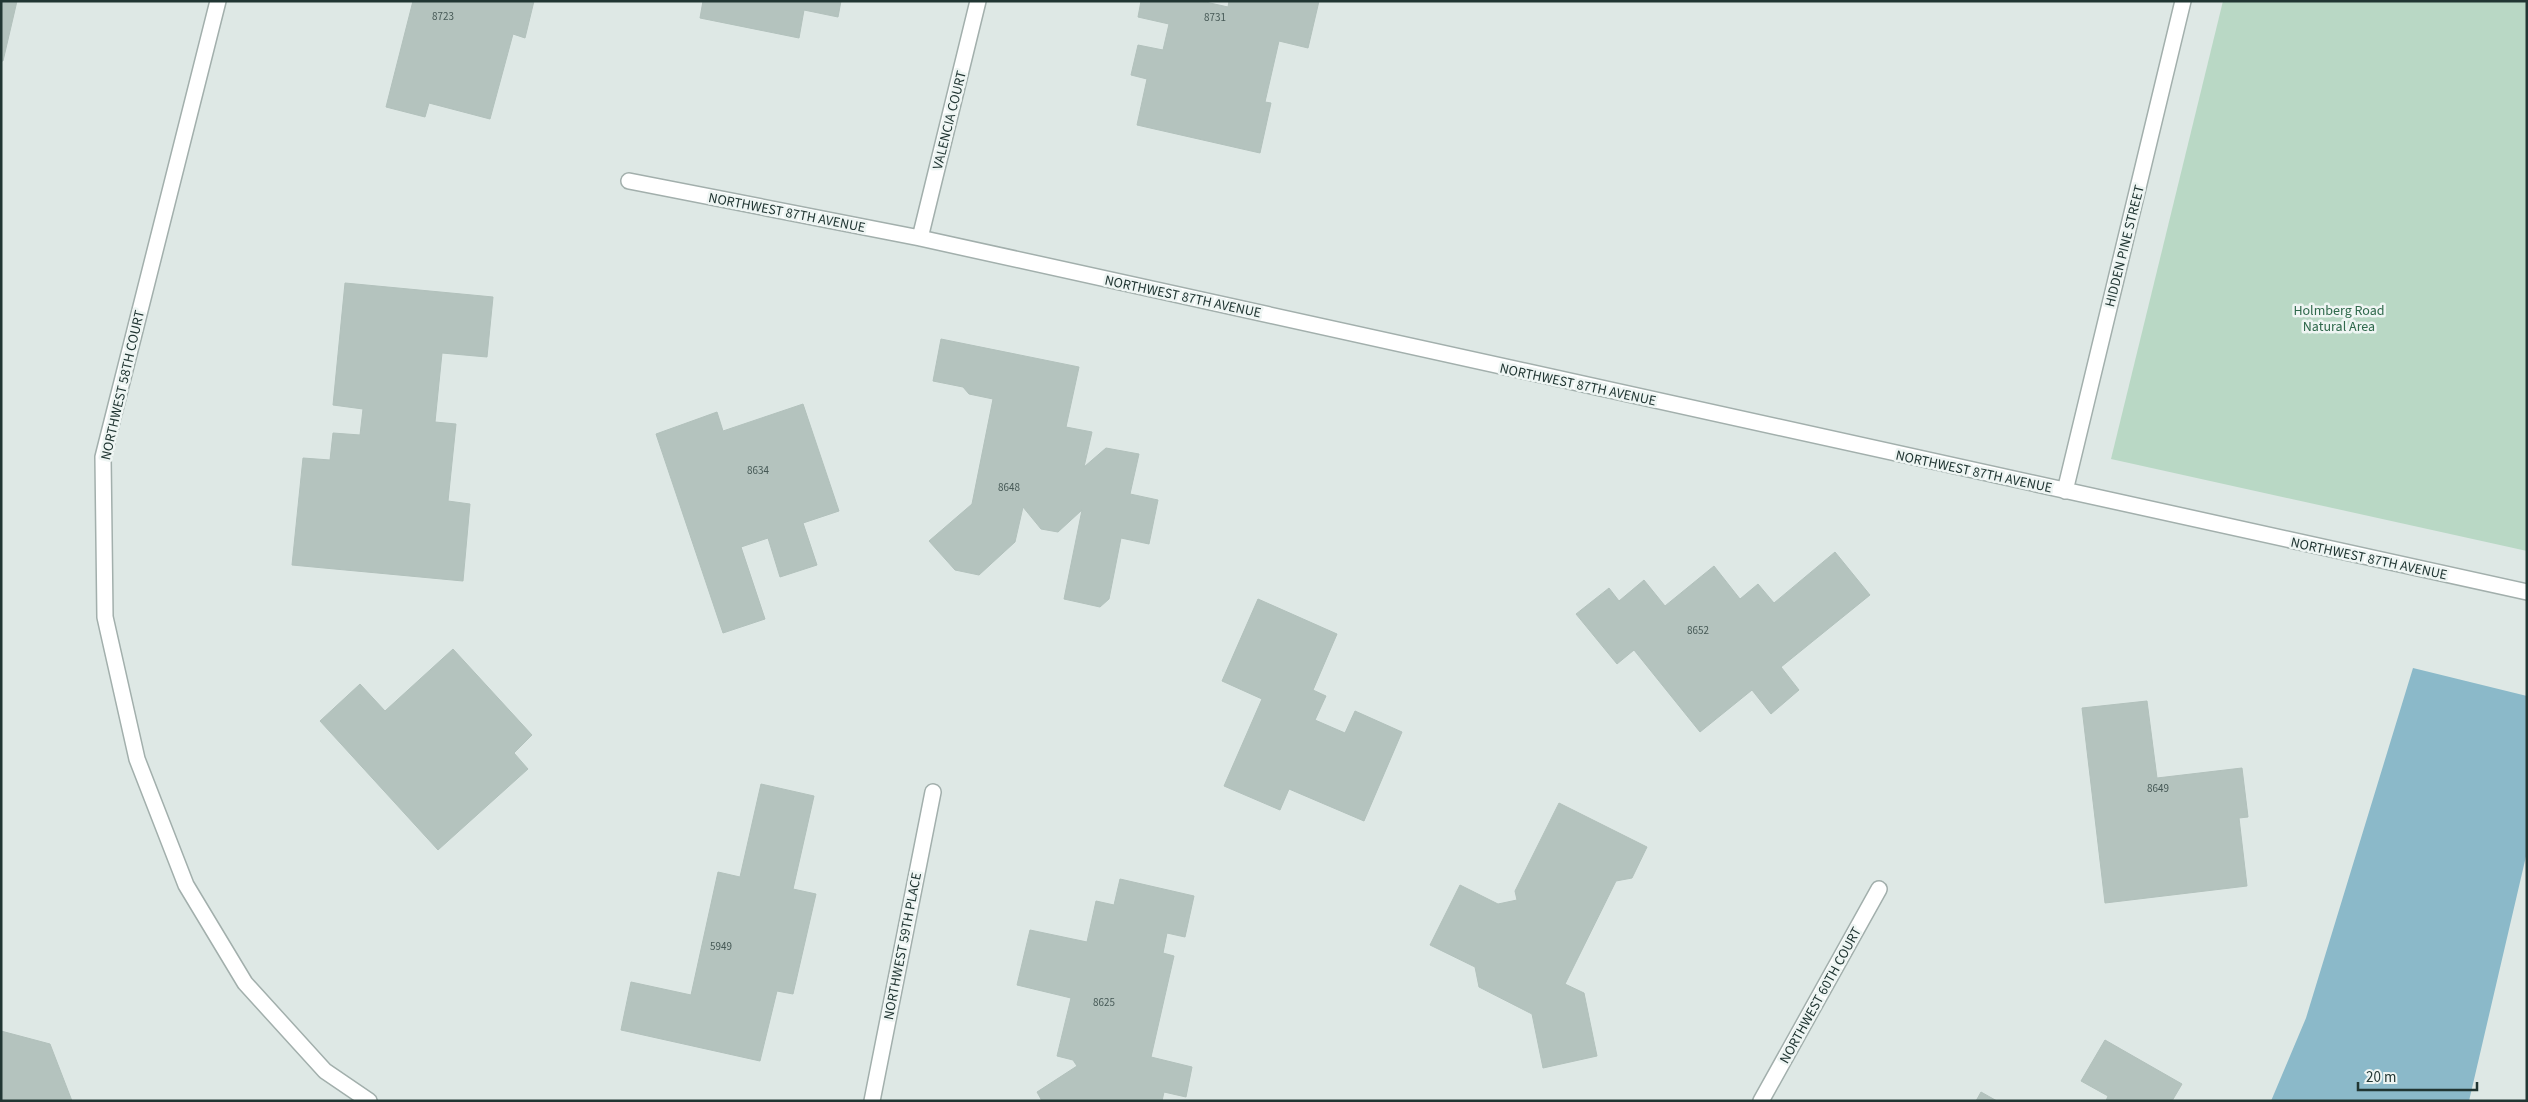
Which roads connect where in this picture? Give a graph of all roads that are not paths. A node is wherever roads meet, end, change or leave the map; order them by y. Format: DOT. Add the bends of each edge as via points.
graph roads {
  1 [pos="218,1"];
  2 [pos="978,1"];
  3 [pos="2183,1"];
  4 [pos="629,181"];
  5 [pos="920,238"];
  6 [pos="2065,492"];
  7 [pos="2527,592"];
  8 [pos="933,792"];
  9 [pos="1879,889"];
  10 [pos="369,1101"];
  11 [pos="872,1101"];
  12 [pos="1761,1101"];
  1 -- 10 [label="street, NORTHWEST 58TH COURT" via="103,456 105,617 137,759 186,885 245,983 325,1070"];
  2 -- 5 [label="street, VALENCIA COURT"];
  3 -- 6 [label="street, HIDDEN PINE STREET"];
  4 -- 5 [label="street, NORTHWEST 87TH AVENUE"];
  5 -- 6 [label="street, NORTHWEST 87TH AVENUE"];
  6 -- 7 [label="street, NORTHWEST 87TH AVENUE"];
  8 -- 11 [label="street, NORTHWEST 59TH PLACE"];
  9 -- 12 [label="street, NORTHWEST 60TH COURT"];
}
